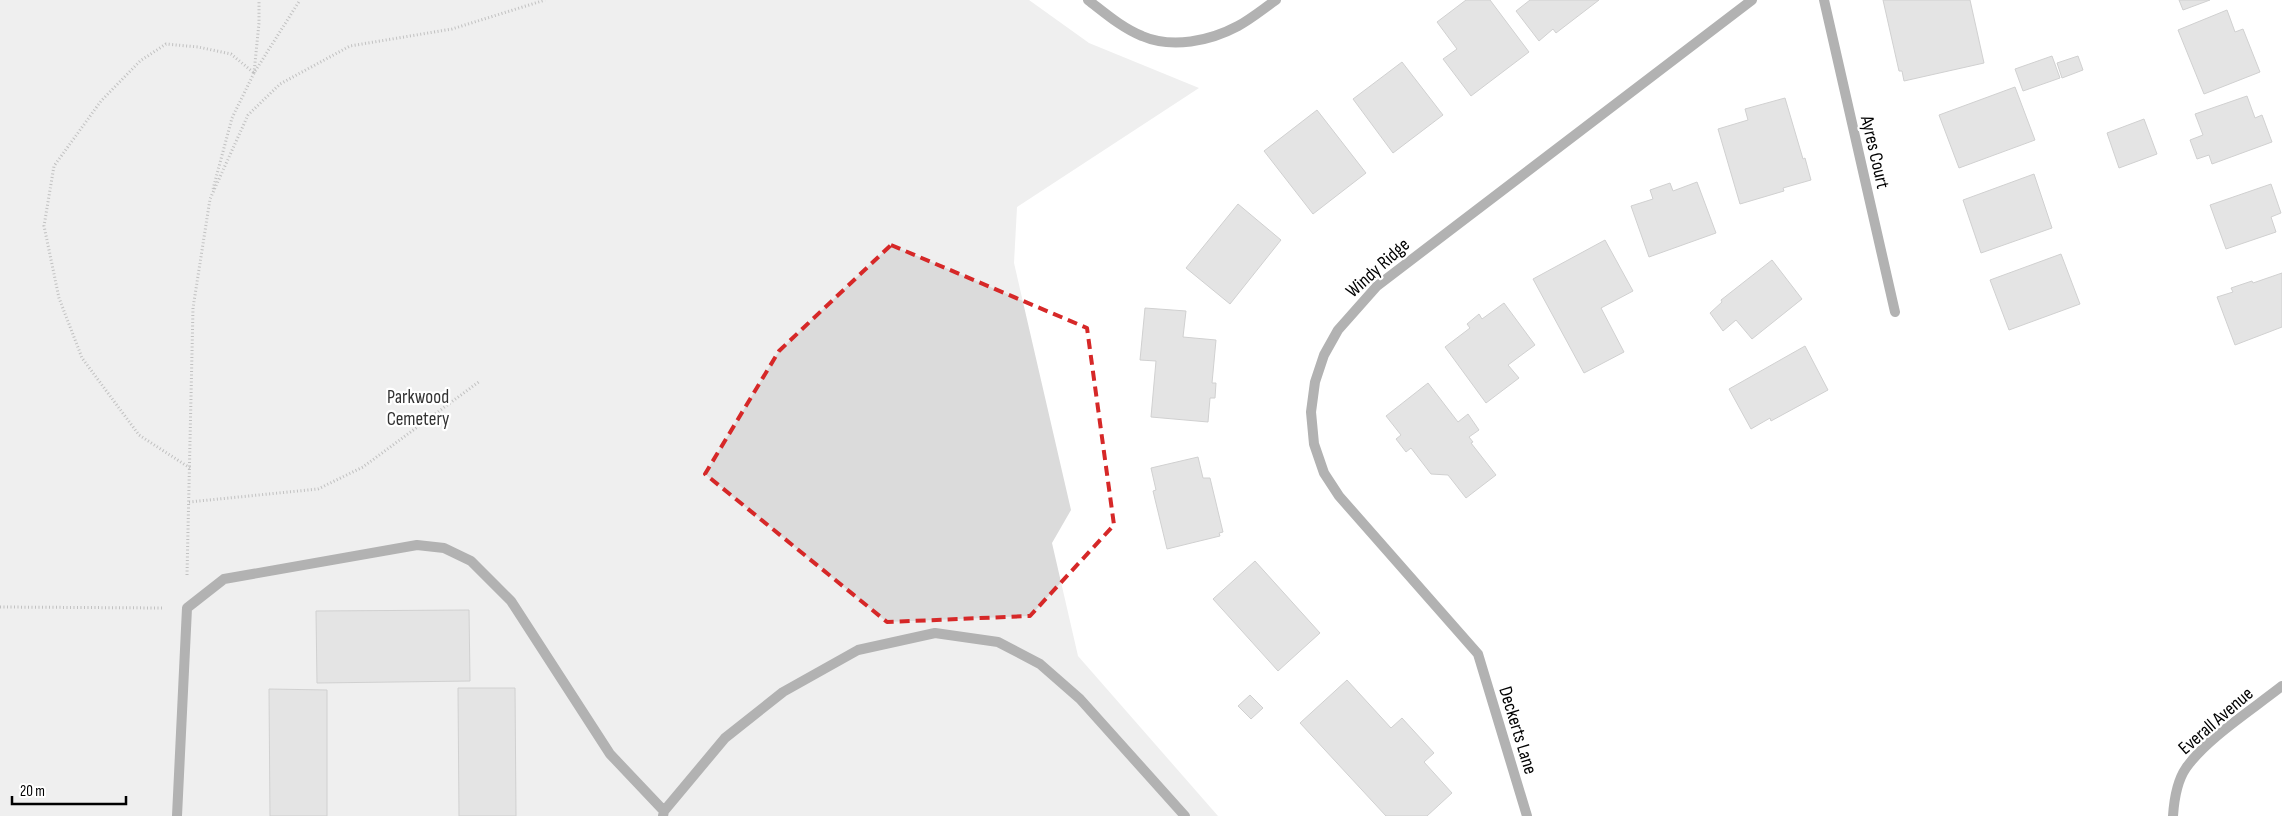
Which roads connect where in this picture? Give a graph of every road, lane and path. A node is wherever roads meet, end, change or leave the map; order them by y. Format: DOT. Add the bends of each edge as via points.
graph roads {
  1 [pos="258,0"];
  2 [pos="300,0"];
  3 [pos="545,0"];
  4 [pos="1088,0"];
  5 [pos="1276,0"];
  6 [pos="1752,0"];
  7 [pos="1824,0"];
  8 [pos="254,74"];
  9 [pos="210,199"];
  10 [pos="1894,312"];
  11 [pos="480,381"];
  12 [pos="190,468"];
  13 [pos="189,502"];
  14 [pos="0,607"];
  15 [pos="187,608"];
  16 [pos="1478,654"];
  17 [pos="2282,686"];
  18 [pos="664,814"];
  19 [pos="177,816"];
  20 [pos="1184,816"];
  21 [pos="1527,816"];
  22 [pos="2173,816"];
  1 -- 8 [label="path"];
  2 -- 8 [label="path"];
  3 -- 9 [label="path" via="452,29 350,46 280,84 248,115"];
  4 -- 5 [label="street" via="1142,36 1169,44 1203,40 1238,26"];
  6 -- 16 [label="street, Windy Ridge" via="1383,281 1356,307 1324,355 1315,382 1311,412 1314,444 1324,472 1354,515"];
  7 -- 10 [label="street, Ayres Court"];
  8 -- 9 [label="path" via="232,118"];
  8 -- 12 [label="path" via="231,54 198,47 166,44 140,61 101,101 54,166 44,226 60,298 82,358 139,435"];
  9 -- 12 [label="path" via="193,308"];
  11 -- 13 [label="path" via="363,467 318,489"];
  12 -- 13 [label="path"];
  13 -- 15 [label="path"];
  14 -- 15 [label="path"];
  15 -- 18 [label="street" via="224,579 417,544 444,548 471,561 511,601 610,754"];
  15 -- 19 [label="street"];
  16 -- 21 [label="street, Deckerts Lane"];
  17 -- 22 [label="street, Everall Avenue" via="2209,744 2186,769 2176,793"];
  18 -- 20 [label="street" via="726,738 783,692 858,650 935,633 998,642 1040,664 1080,699"];
}
